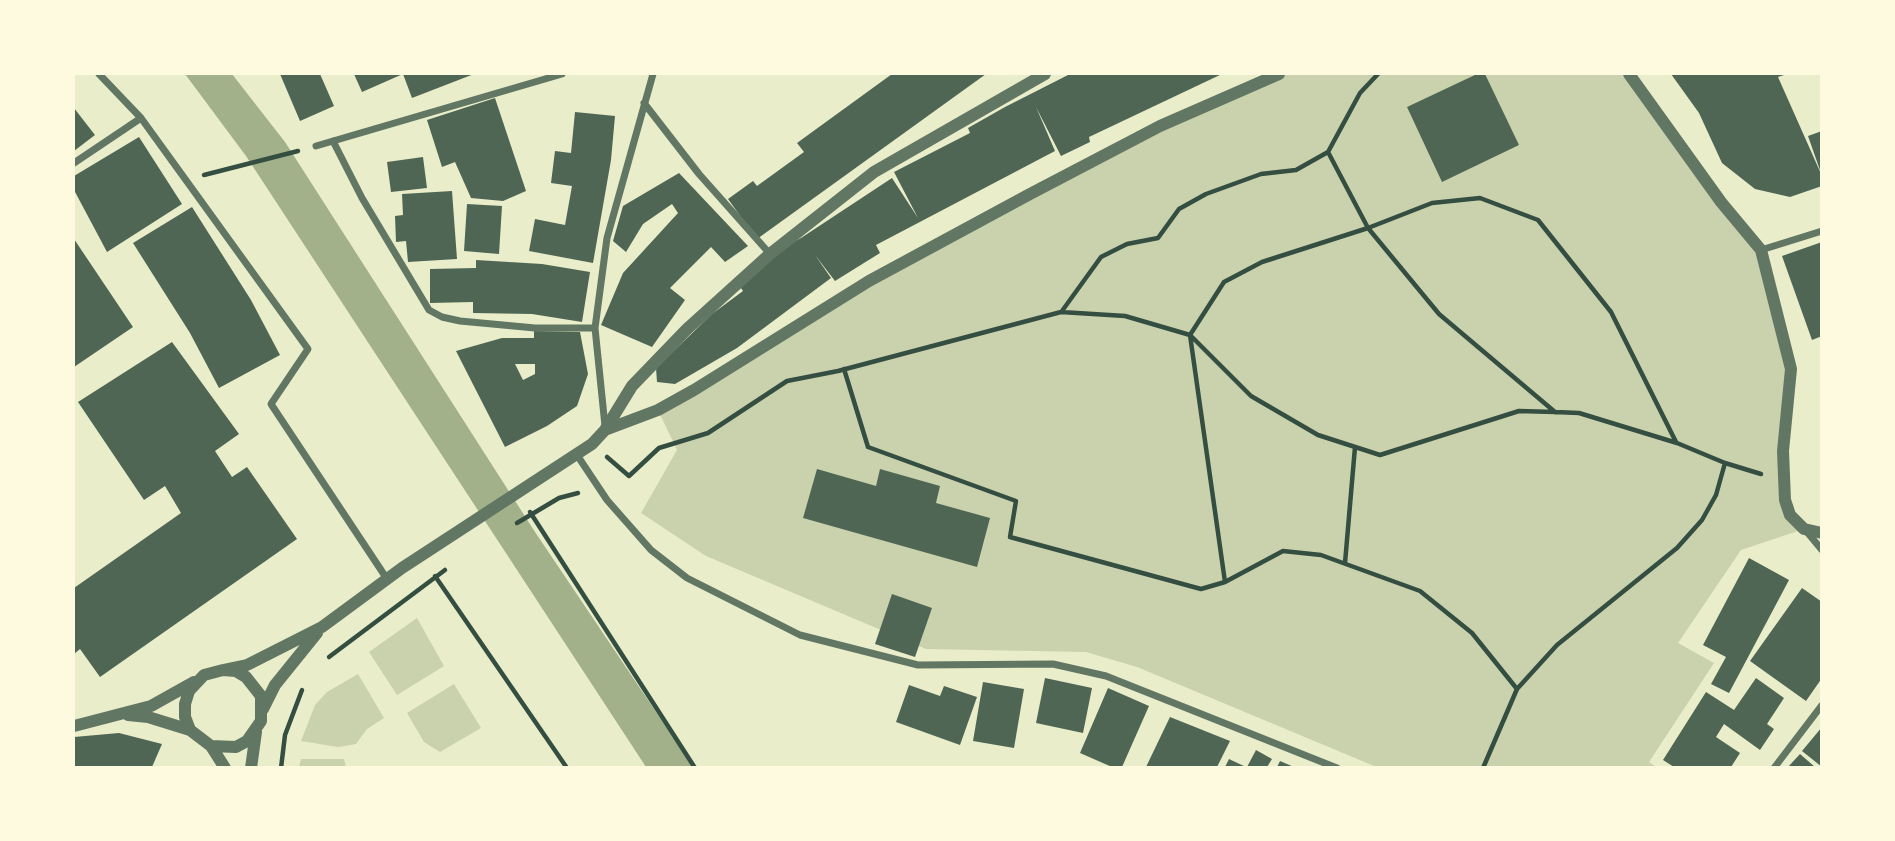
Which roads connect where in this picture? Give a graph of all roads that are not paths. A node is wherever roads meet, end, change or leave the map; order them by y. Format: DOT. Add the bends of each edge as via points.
graph roads {
  1 [pos="99,74"];
  2 [pos="562,74"];
  3 [pos="653,74"];
  4 [pos="1045,74"];
  5 [pos="1279,74"];
  6 [pos="1629,74"];
  7 [pos="644,103"];
  8 [pos="141,118"];
  9 [pos="333,141"];
  10 [pos="316,146"];
  11 [pos="74,163"];
  12 [pos="1822,231"];
  13 [pos="1761,250"];
  14 [pos="770,254"];
  15 [pos="594,328"];
  16 [pos="606,430"];
  17 [pos="577,455"];
  18 [pos="1804,529"];
  19 [pos="1822,533"];
  20 [pos="1822,550"];
  21 [pos="387,579"];
  22 [pos="322,627"];
  23 [pos="223,670"];
  24 [pos="197,680"];
  25 [pos="1822,705"];
  26 [pos="263,709"];
  27 [pos="121,714"];
  28 [pos="74,726"];
  29 [pos="190,730"];
  30 [pos="256,732"];
  31 [pos="211,746"];
  32 [pos="225,768"];
  33 [pos="251,768"];
  34 [pos="1337,768"];
  35 [pos="1774,768"];
  1 -- 8 [label="street"];
  2 -- 9 [label="street"];
  3 -- 7 [label="street"];
  4 -- 14 [label="street" via="874,173"];
  5 -- 16 [label="street" via="1160,126 1066,175 869,281 682,397"];
  6 -- 13 [label="street"];
  7 -- 14 [label="street"];
  7 -- 15 [label="street" via="607,238"];
  8 -- 11 [label="street"];
  8 -- 21 [label="street" via="308,349 271,404"];
  9 -- 10 [label="street"];
  9 -- 15 [label="street" via="429,310 460,321"];
  12 -- 13 [label="street"];
  13 -- 18 [label="street" via="1791,369 1782,480 1790,515"];
  14 -- 16 [label="street" via="632,386"];
  15 -- 16 [label="street"];
  16 -- 17 [label="street"];
  17 -- 21 [label="street"];
  17 -- 34 [label="street" via="631,530 660,557 687,578 800,635 918,666 1053,664 1106,676"];
  18 -- 19 [label="street"];
  18 -- 20 [label="street"];
  21 -- 22 [label="street"];
  22 -- 23 [label="street" via="247,665"];
  22 -- 26 [label="street" via="288,667"];
  23 -- 24 [label="street"];
  23 -- 26 [label="street" via="246,677 261,696"];
  24 -- 27 [label="street" via="151,706"];
  24 -- 29 [label="street" via="185,704"];
  25 -- 35 [label="street"];
  26 -- 30 [label="street"];
  27 -- 28 [label="street"];
  27 -- 29 [label="street"];
  29 -- 31 [label="street"];
  30 -- 31 [label="street" via="236,747"];
  30 -- 33 [label="street"];
  31 -- 32 [label="street"];
}
